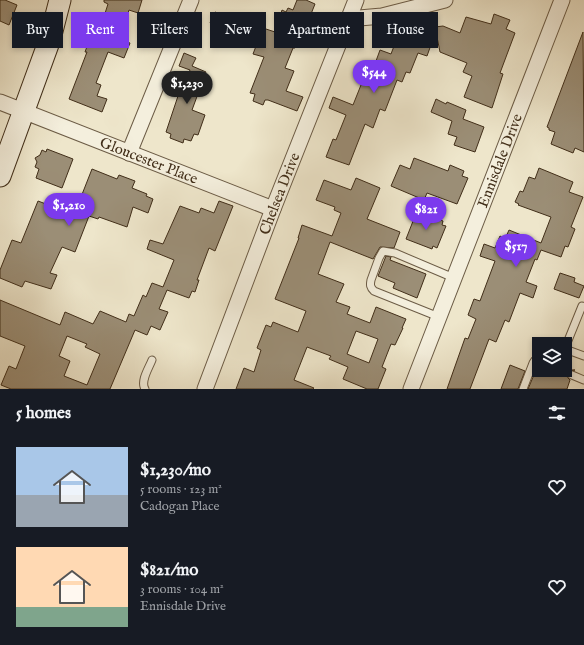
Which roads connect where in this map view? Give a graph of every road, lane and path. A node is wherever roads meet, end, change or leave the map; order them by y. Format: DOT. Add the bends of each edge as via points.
graph roads {
  1 [pos="191,0"];
  2 [pos="356,0"];
  3 [pos="445,0"];
  4 [pos="562,0"];
  5 [pos="59,3"];
  6 [pos="351,12"];
  7 [pos="364,18"];
  8 [pos="337,48"];
  9 [pos="12,107"];
  10 [pos="0,138"];
  11 [pos="129,153"];
  12 [pos="0,176"];
  13 [pos="273,209"];
  14 [pos="454,278"];
  15 [pos="584,307"];
  16 [pos="439,317"];
  17 [pos="570,337"];
  18 [pos="572,352"];
  19 [pos="584,356"];
  20 [pos="152,360"];
  21 [pos="532,366"];
  22 [pos="572,376"];
  23 [pos="584,380"];
  24 [pos="145,389"];
  25 [pos="205,389"];
  26 [pos="411,389"];
  27 [pos="523,389"];
  1 -- 11 [label="street"];
  2 -- 6 [label="street, Chelsea Drive"];
  3 -- 7 [label="street" via="382,16"];
  4 -- 14 [label="street, Ennisdale Drive"];
  5 -- 9 [label="main road" via="50,38"];
  8 -- 13 [label="street, Chelsea Drive"];
  9 -- 10 [label="main road"];
  9 -- 11 [label="street, Gloucester Place"];
  9 -- 12 [label="main road"];
  11 -- 13 [label="street, Gloucester Place"];
  13 -- 25 [label="street, Chelsea Drive"];
  14 -- 16 [label="street, Ennisdale Drive"];
  14 -- 16 [label="lane" via="395,253 383,251 379,258 370,284 374,291"];
  15 -- 17 [label="lane" via="582,306"];
  16 -- 26 [label="street, Ennisdale Drive"];
  18 -- 19 [label="lane"];
  20 -- 24 [label="lane" via="143,382"];
  21 -- 27 [label="lane"];
  22 -- 23 [label="lane"];
}
